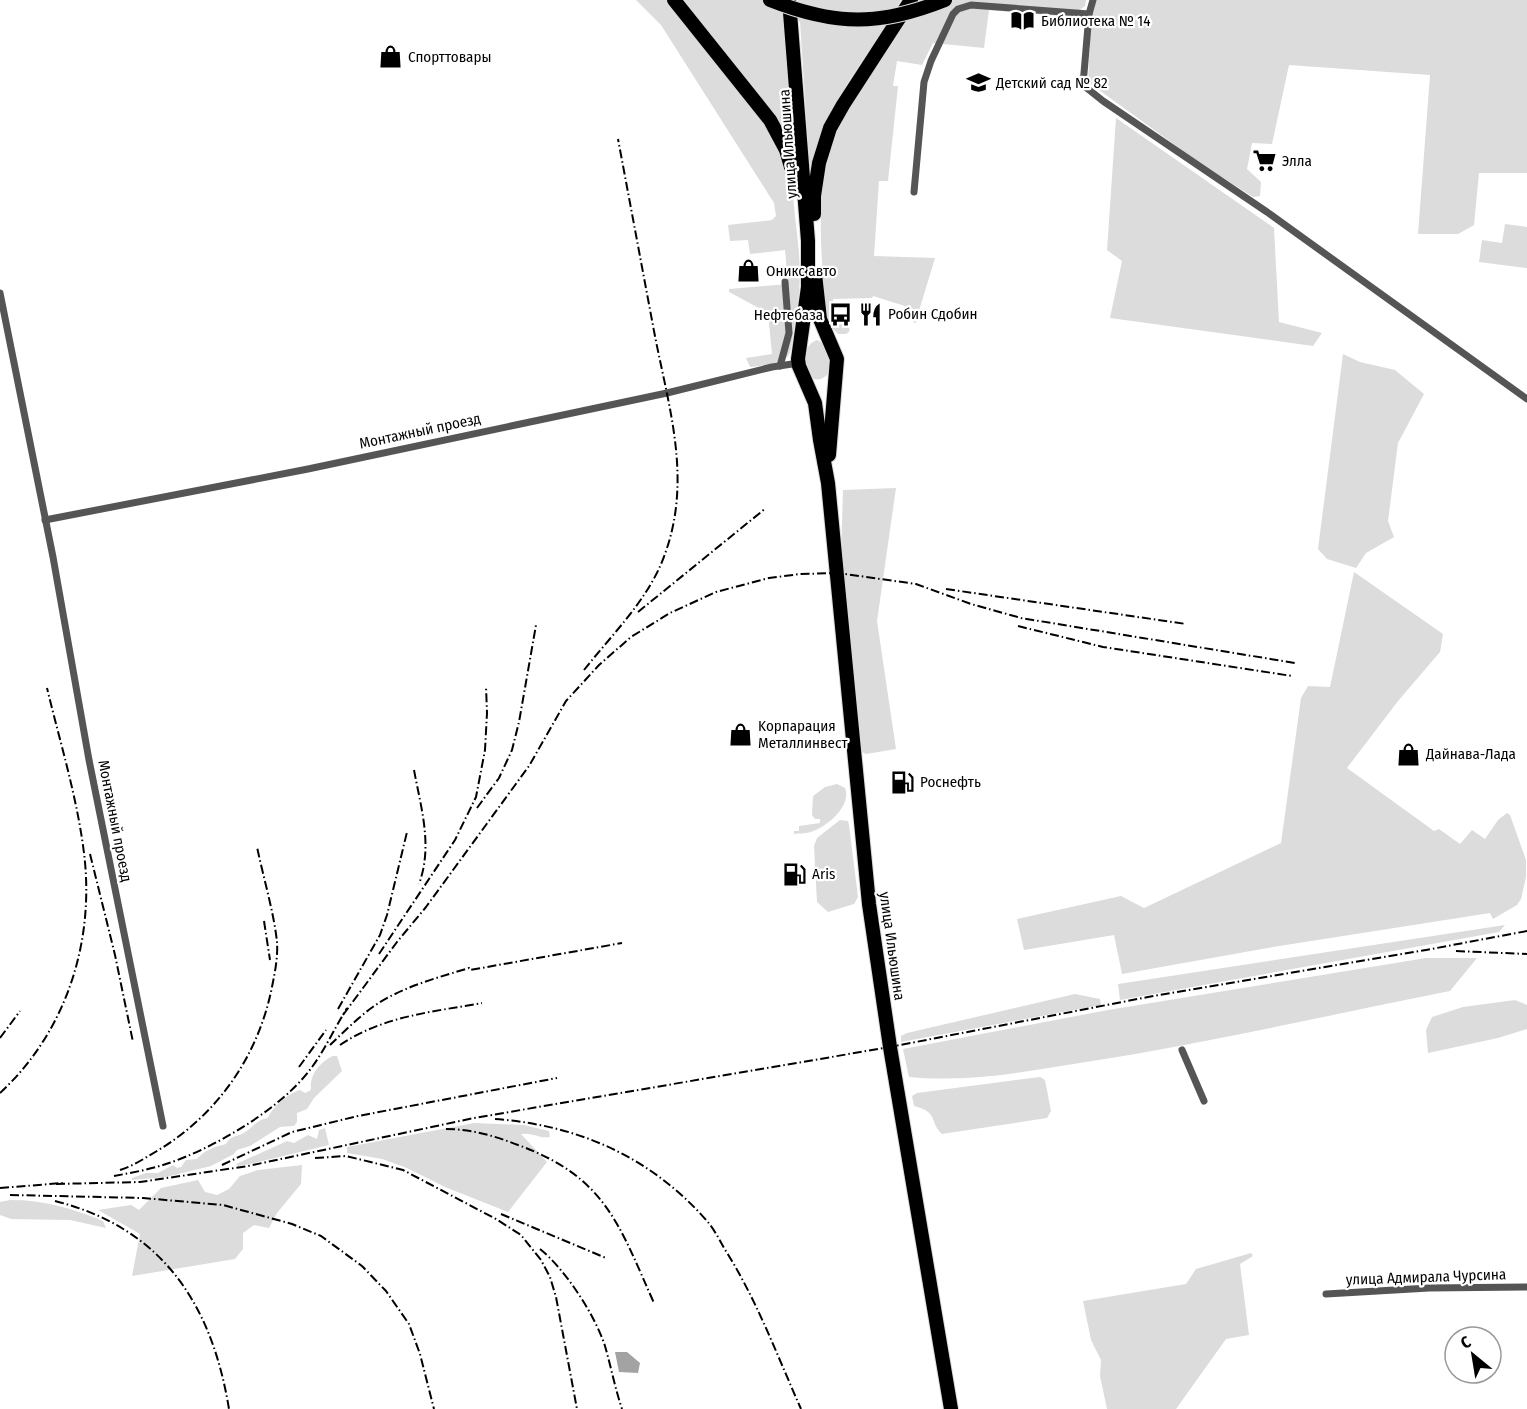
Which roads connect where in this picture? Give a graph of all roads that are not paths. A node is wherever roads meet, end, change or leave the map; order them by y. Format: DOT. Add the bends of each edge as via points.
graph roads {
  1 [pos="674,0"];
  2 [pos="770,0"];
  3 [pos="789,0"];
  4 [pos="794,0"];
  5 [pos="911,0"];
  6 [pos="945,0"];
  7 [pos="1093,0"];
  8 [pos="1089,14"];
  9 [pos="914,192"];
  10 [pos="812,278"];
  11 [pos="785,282"];
  12 [pos="0,293"];
  13 [pos="832,344"];
  14 [pos="799,363"];
  15 [pos="780,366"];
  16 [pos="837,368"];
  17 [pos="1527,399"];
  18 [pos="828,483"];
  19 [pos="45,520"];
  20 [pos="1182,1050"];
  21 [pos="1204,1101"];
  22 [pos="163,1126"];
  23 [pos="1527,1287"];
  24 [pos="1326,1294"];
  25 [pos="951,1409"];
  1 -- 10 [label="highway" via="781,139 795,179"];
  2 -- 6 [label="highway, bridge" via="825,17 865,20 908,13"];
  3 -- 10 [label="highway, улица Ильюшина"];
  4 -- 10 [label="highway, улица Ильюшина"];
  5 -- 10 [label="highway" via="826,137 814,196"];
  7 -- 8 [label="street"];
  8 -- 9 [label="street" via="971,5 953,14 924,82"];
  8 -- 17 [label="street" via="1083,85"];
  10 -- 13 [label="highway" via="820,319"];
  10 -- 14 [label="highway"];
  11 -- 15 [label="street" via="789,333"];
  12 -- 19 [label="street, Монтажный проезд"];
  13 -- 14 [label="highway" via="821,336 813,336 804,343"];
  13 -- 16 [label="highway"];
  14 -- 15 [label="street, Монтажный проезд"];
  14 -- 16 [label="highway" via="810,382 820,386 830,381"];
  14 -- 18 [label="highway" via="814,398"];
  15 -- 19 [label="street, Монтажный проезд" via="308,469"];
  16 -- 18 [label="highway"];
  18 -- 25 [label="highway, улица Ильюшина" via="869,904"];
  19 -- 22 [label="street, Монтажный проезд"];
  20 -- 21 [label="street"];
  23 -- 24 [label="street, улица Адмирала Чурсина"];
}
